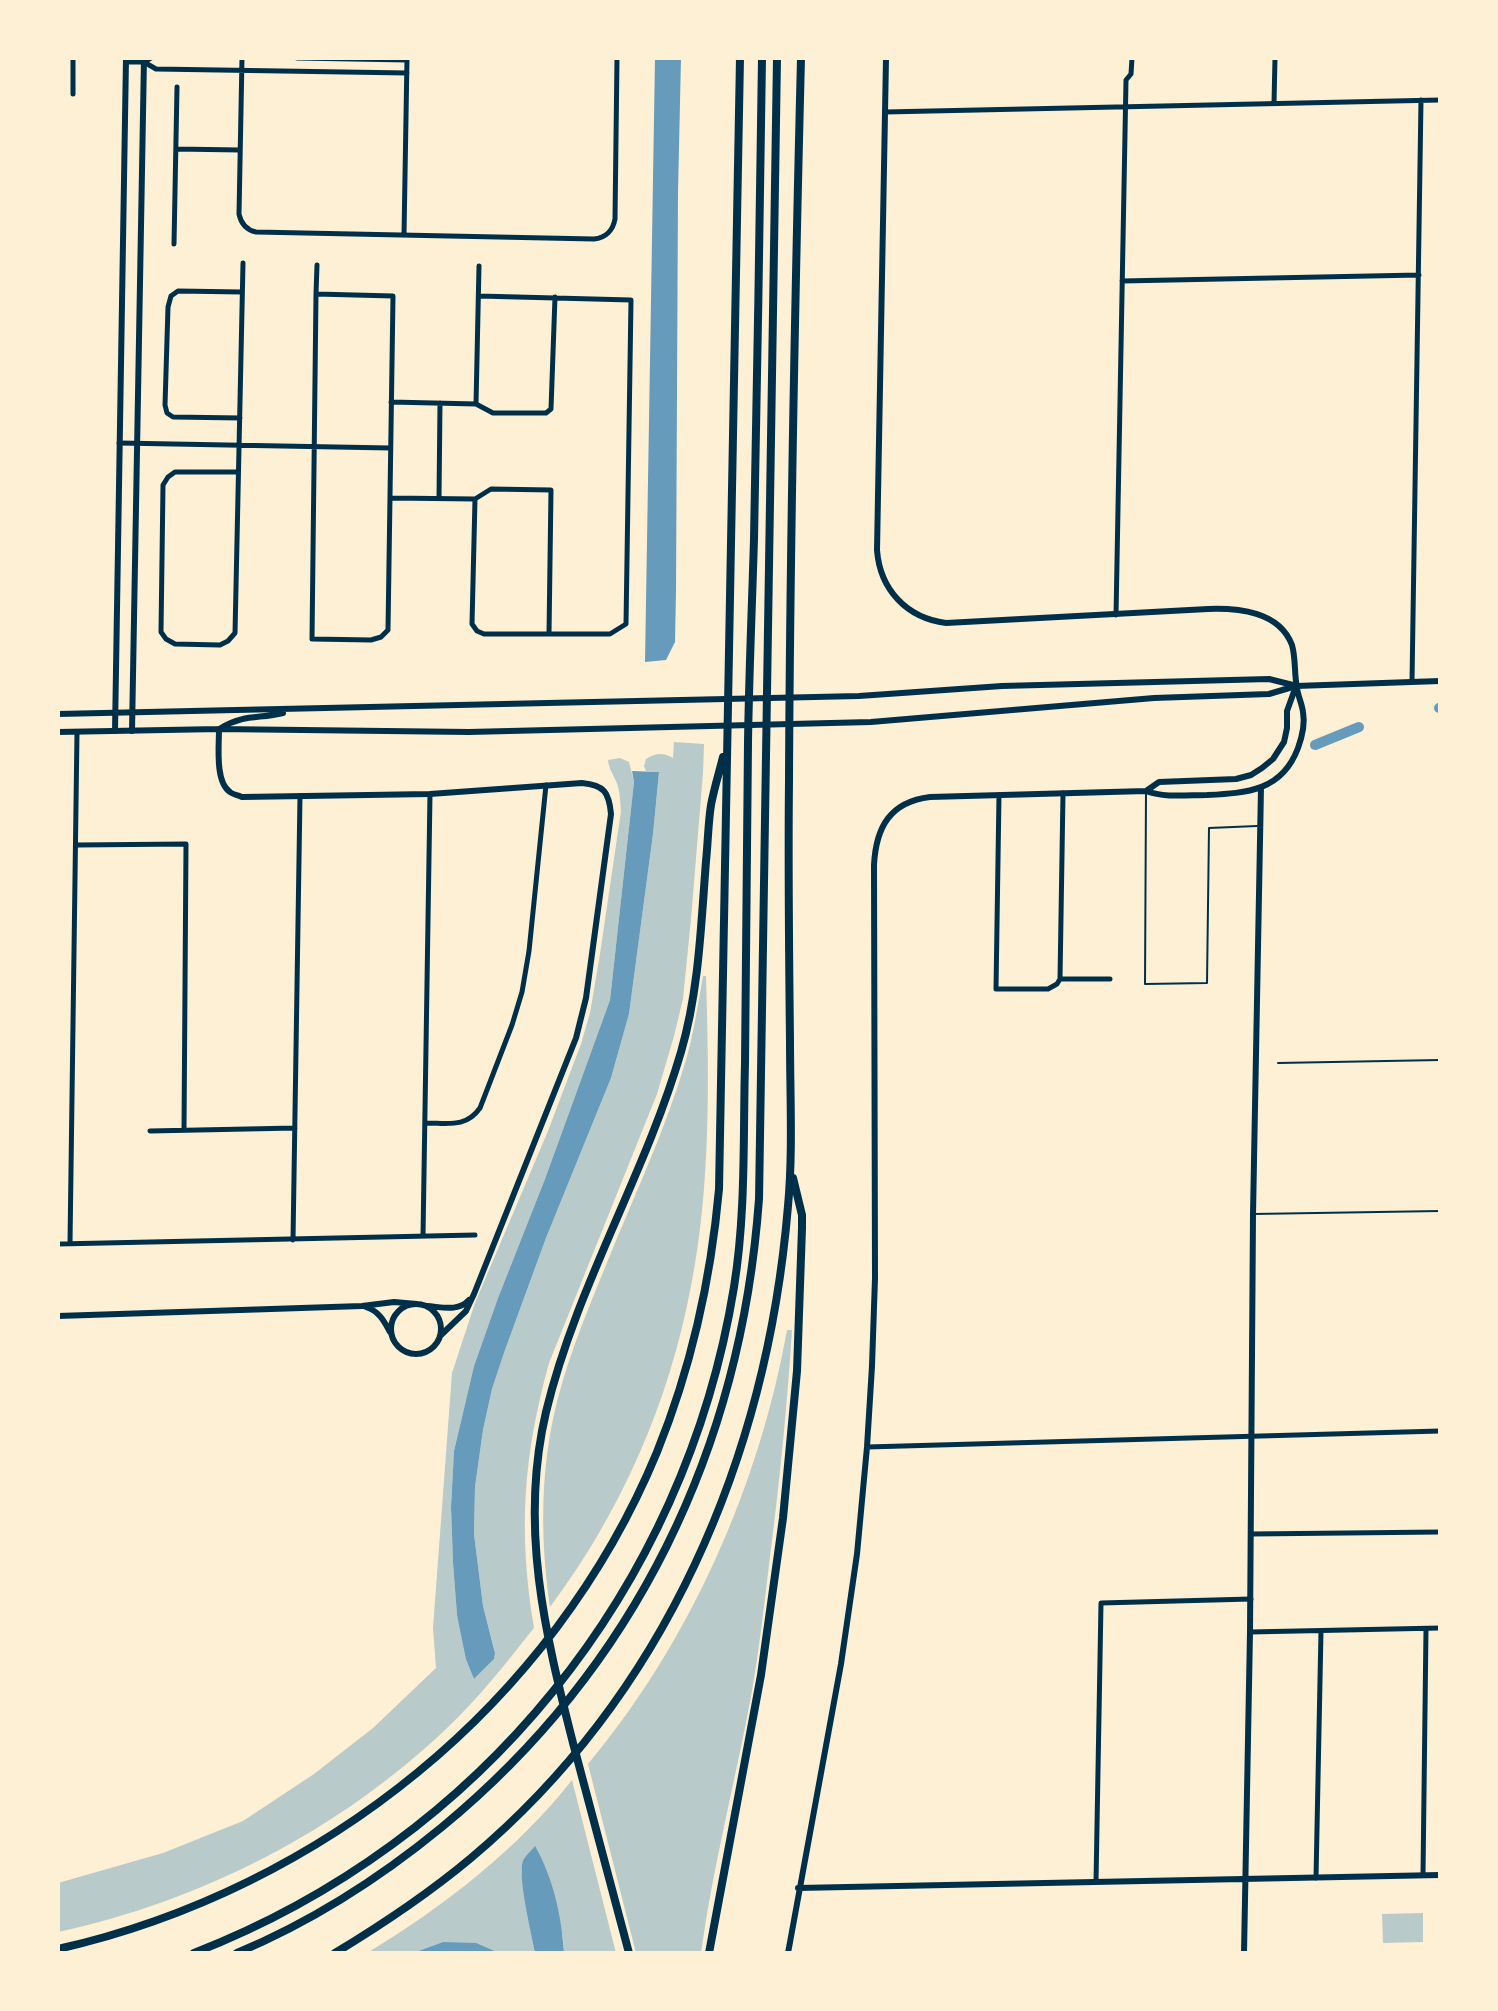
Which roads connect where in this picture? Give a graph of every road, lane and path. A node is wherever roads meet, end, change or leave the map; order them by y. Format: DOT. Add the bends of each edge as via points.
graph roads {
  1 [pos="73,58"];
  2 [pos="151,58"];
  3 [pos="242,58"];
  4 [pos="297,58"];
  5 [pos="617,58"];
  6 [pos="740,58"];
  7 [pos="762,58"];
  8 [pos="777,58"];
  9 [pos="801,58"];
  10 [pos="886,58"];
  11 [pos="1132,58"];
  12 [pos="1275,58"];
  13 [pos="407,59"];
  14 [pos="126,60"];
  15 [pos="144,60"];
  16 [pos="241,71"];
  17 [pos="407,73"];
  18 [pos="177,87"];
  19 [pos="73,94"];
  20 [pos="1421,100"];
  21 [pos="1440,100"];
  22 [pos="1274,103"];
  23 [pos="1125,107"];
  24 [pos="885,112"];
  25 [pos="176,149"];
  26 [pos="240,150"];
  27 [pos="404,235"];
  28 [pos="174,244"];
  29 [pos="243,263"];
  30 [pos="317,265"];
  31 [pos="479,266"];
  32 [pos="1419,275"];
  33 [pos="1122,281"];
  34 [pos="242,292"];
  35 [pos="316,294"];
  36 [pos="479,296"];
  37 [pos="555,297"];
  38 [pos="391,402"];
  39 [pos="440,403"];
  40 [pos="476,404"];
  41 [pos="240,418"];
  42 [pos="119,443"];
  43 [pos="137,443"];
  44 [pos="239,446"];
  45 [pos="314,447"];
  46 [pos="390,448"];
  47 [pos="238,472"];
  48 [pos="391,498"];
  49 [pos="439,498"];
  50 [pos="475,499"];
  51 [pos="1116,615"];
  52 [pos="549,634"];
  53 [pos="1440,681"];
  54 [pos="1412,682"];
  55 [pos="1296,686"];
  56 [pos="294,709"];
  57 [pos="115,713"];
  58 [pos="132,713"];
  59 [pos="58,714"];
  60 [pos="219,729"];
  61 [pos="115,731"];
  62 [pos="132,731"];
  63 [pos="58,732"];
  64 [pos="77,732"];
  65 [pos="726,745"];
  66 [pos="547,784"];
  67 [pos="1261,787"];
  68 [pos="1146,791"];
  69 [pos="1063,793"];
  70 [pos="430,794"];
  71 [pos="999,795"];
  72 [pos="300,796"];
  73 [pos="1260,826"];
  74 [pos="77,845"];
  75 [pos="1060,979"];
  76 [pos="1110,979"];
  77 [pos="1440,1060"];
  78 [pos="1278,1063"];
  79 [pos="426,1123"];
  80 [pos="295,1128"];
  81 [pos="184,1130"];
  82 [pos="150,1131"];
  83 [pos="791,1165"];
  84 [pos="1440,1211"];
  85 [pos="1253,1214"];
  86 [pos="475,1235"];
  87 [pos="423,1236"];
  88 [pos="293,1240"];
  89 [pos="70,1243"];
  90 [pos="58,1244"];
  91 [pos="474,1294"];
  92 [pos="417,1304"];
  93 [pos="362,1306"];
  94 [pos="426,1306"];
  95 [pos="58,1316"];
  96 [pos="392,1335"];
  97 [pos="440,1336"];
  98 [pos="1440,1431"];
  99 [pos="1252,1436"];
  100 [pos="867,1447"];
  101 [pos="1440,1532"];
  102 [pos="1251,1534"];
  103 [pos="1251,1599"];
  104 [pos="1440,1628"];
  105 [pos="1426,1629"];
  106 [pos="1321,1631"];
  107 [pos="1250,1632"];
  108 [pos="1423,1875"];
  109 [pos="1440,1875"];
  110 [pos="1316,1878"];
  111 [pos="1245,1879"];
  112 [pos="1096,1882"];
  113 [pos="798,1888"];
  114 [pos="58,1949"];
  115 [pos="194,1953"];
  116 [pos="237,1953"];
  117 [pos="335,1953"];
  118 [pos="629,1953"];
  119 [pos="709,1953"];
  120 [pos="788,1953"];
  121 [pos="1244,1953"];
  1 -- 19 [label="street"];
  2 -- 15 [label="street"];
  3 -- 16 [label="street"];
  4 -- 13 [label="street"];
  5 -- 27 [label="street" via="615,219 607,234 596,239"];
  6 -- 65 [label="highway"];
  7 -- 115 [label="highway" via="743,1196 733,1289 710,1393 678,1483 633,1575 584,1652 521,1731 443,1805 368,1863 283,1913"];
  8 -- 116 [label="highway" via="760,1167 749,1294 728,1388 698,1477 655,1570 608,1647 554,1718 476,1799 403,1858 309,1918"];
  9 -- 83 [label="highway" via="791,585"];
  10 -- 24 [label="street"];
  11 -- 23 [label="street"];
  12 -- 22 [label="street"];
  13 -- 17 [label="street"];
  14 -- 15 [label="street"];
  14 -- 42 [label="street"];
  15 -- 16 [label="street" via="156,69"];
  15 -- 43 [label="street"];
  16 -- 17 [label="street"];
  16 -- 26 [label="street"];
  17 -- 27 [label="street"];
  18 -- 25 [label="street"];
  20 -- 21 [label="street"];
  20 -- 22 [label="street"];
  20 -- 32 [label="street"];
  22 -- 23 [label="street"];
  23 -- 24 [label="street"];
  23 -- 33 [label="street"];
  24 -- 51 [label="street" via="877,550 881,571 891,592 912,612 932,621"];
  25 -- 26 [label="street"];
  25 -- 28 [label="street"];
  26 -- 27 [label="street" via="239,214 251,230"];
  29 -- 34 [label="street"];
  30 -- 35 [label="street"];
  31 -- 36 [label="street"];
  32 -- 33 [label="street"];
  32 -- 54 [label="street"];
  33 -- 51 [label="street"];
  34 -- 41 [label="street"];
  34 -- 41 [label="street" via="178,291 171,296 165,405 173,417"];
  35 -- 38 [label="street" via="393,296"];
  35 -- 45 [label="street"];
  36 -- 37 [label="street"];
  36 -- 40 [label="street"];
  37 -- 40 [label="street" via="551,409 493,413"];
  37 -- 52 [label="street" via="631,300 626,624 610,634"];
  38 -- 39 [label="street"];
  38 -- 46 [label="street"];
  39 -- 40 [label="street"];
  39 -- 49 [label="street"];
  41 -- 44 [label="street"];
  42 -- 43 [label="street"];
  42 -- 57 [label="street"];
  43 -- 44 [label="street"];
  43 -- 58 [label="street"];
  44 -- 45 [label="street"];
  44 -- 47 [label="street"];
  45 -- 46 [label="street"];
  45 -- 48 [label="street" via="312,639 371,640 388,630"];
  46 -- 48 [label="street"];
  47 -- 47 [label="street" via="175,472 163,485 161,632 175,644 220,645 235,633"];
  48 -- 49 [label="street"];
  49 -- 50 [label="street"];
  50 -- 52 [label="street" via="472,624 484,634"];
  50 -- 52 [label="street" via="491,489 551,490"];
  51 -- 55 [label="street" via="1217,608 1259,614 1290,642"];
  53 -- 54 [label="street"];
  54 -- 55 [label="street"];
  55 -- 56 [label="street" via="1269,679 1002,686 895,695"];
  55 -- 60 [label="street" via="1269,694 838,723 469,732"];
  55 -- 67 [label="street" via="1303,712 1300,742 1286,770"];
  55 -- 68 [label="street" via="1284,742 1262,768 1236,779 1159,782"];
  56 -- 58 [label="street"];
  56 -- 60 [label="street" via="236,719"];
  57 -- 58 [label="street"];
  57 -- 59 [label="street"];
  57 -- 61 [label="street"];
  58 -- 62 [label="street"];
  60 -- 62 [label="street"];
  60 -- 72 [label="street" via="220,776 231,793"];
  61 -- 62 [label="street"];
  61 -- 64 [label="street"];
  63 -- 64 [label="street"];
  64 -- 74 [label="street"];
  65 -- 114 [label="highway" via="721,1156 713,1243 703,1305 679,1392 621,1526 582,1591 505,1690 377,1806 314,1847 226,1893 128,1931"];
  65 -- 118 [label="highway" via="711,808 700,944 682,1051 565,1348 545,1414 537,1467 538,1579 547,1633"];
  66 -- 70 [label="street"];
  66 -- 79 [label="street" via="529,951 512,1025 474,1116 459,1123"];
  66 -- 91 [label="street" via="595,784 610,801 586,998 563,1073"];
  67 -- 68 [label="street" via="1236,794 1159,796"];
  67 -- 73 [label="street"];
  68 -- 69 [label="street"];
  68 -- 73 [label="lane" via="1145,984 1207,983 1209,828"];
  69 -- 71 [label="street"];
  69 -- 75 [label="street"];
  70 -- 72 [label="street"];
  70 -- 79 [label="street"];
  71 -- 75 [label="street" via="996,989 1048,989"];
  71 -- 100 [label="street" via="909,802 888,818 877,839 875,1278"];
  72 -- 80 [label="street"];
  73 -- 85 [label="street"];
  74 -- 81 [label="street" via="186,844"];
  74 -- 89 [label="street"];
  75 -- 76 [label="street"];
  77 -- 78 [label="lane"];
  79 -- 87 [label="street"];
  80 -- 81 [label="street"];
  80 -- 88 [label="street"];
  81 -- 82 [label="street"];
  83 -- 117 [label="highway" via="778,1294 754,1404 709,1535 655,1641 584,1744 521,1813 430,1891"];
  83 -- 119 [label="highway" via="802,1215 787,1482 765,1650"];
  84 -- 85 [label="lane"];
  85 -- 99 [label="street"];
  86 -- 87 [label="street"];
  87 -- 88 [label="street"];
  88 -- 89 [label="street"];
  89 -- 90 [label="street"];
  91 -- 94 [label="street" via="455,1309"];
  91 -- 97 [label="street" via="466,1311"];
  92 -- 93 [label="street"];
  92 -- 94 [label="street"];
  92 -- 96 [label="street" via="397,1313"];
  93 -- 95 [label="street"];
  93 -- 96 [label="street" via="382,1318"];
  94 -- 97 [label="street" via="437,1315"];
  96 -- 97 [label="street" via="411,1353 425,1352"];
  98 -- 99 [label="street"];
  99 -- 100 [label="street"];
  99 -- 102 [label="street"];
  100 -- 113 [label="street" via="841,1664"];
  101 -- 102 [label="street"];
  102 -- 103 [label="street"];
  103 -- 107 [label="street"];
  103 -- 112 [label="street" via="1101,1603"];
  104 -- 105 [label="street"];
  105 -- 106 [label="street"];
  105 -- 108 [label="street"];
  106 -- 107 [label="street"];
  106 -- 110 [label="street"];
  107 -- 111 [label="street"];
  108 -- 109 [label="street"];
  108 -- 110 [label="street"];
  110 -- 111 [label="street"];
  111 -- 112 [label="street"];
  111 -- 121 [label="street"];
  112 -- 113 [label="street"];
  113 -- 120 [label="street"];
}
